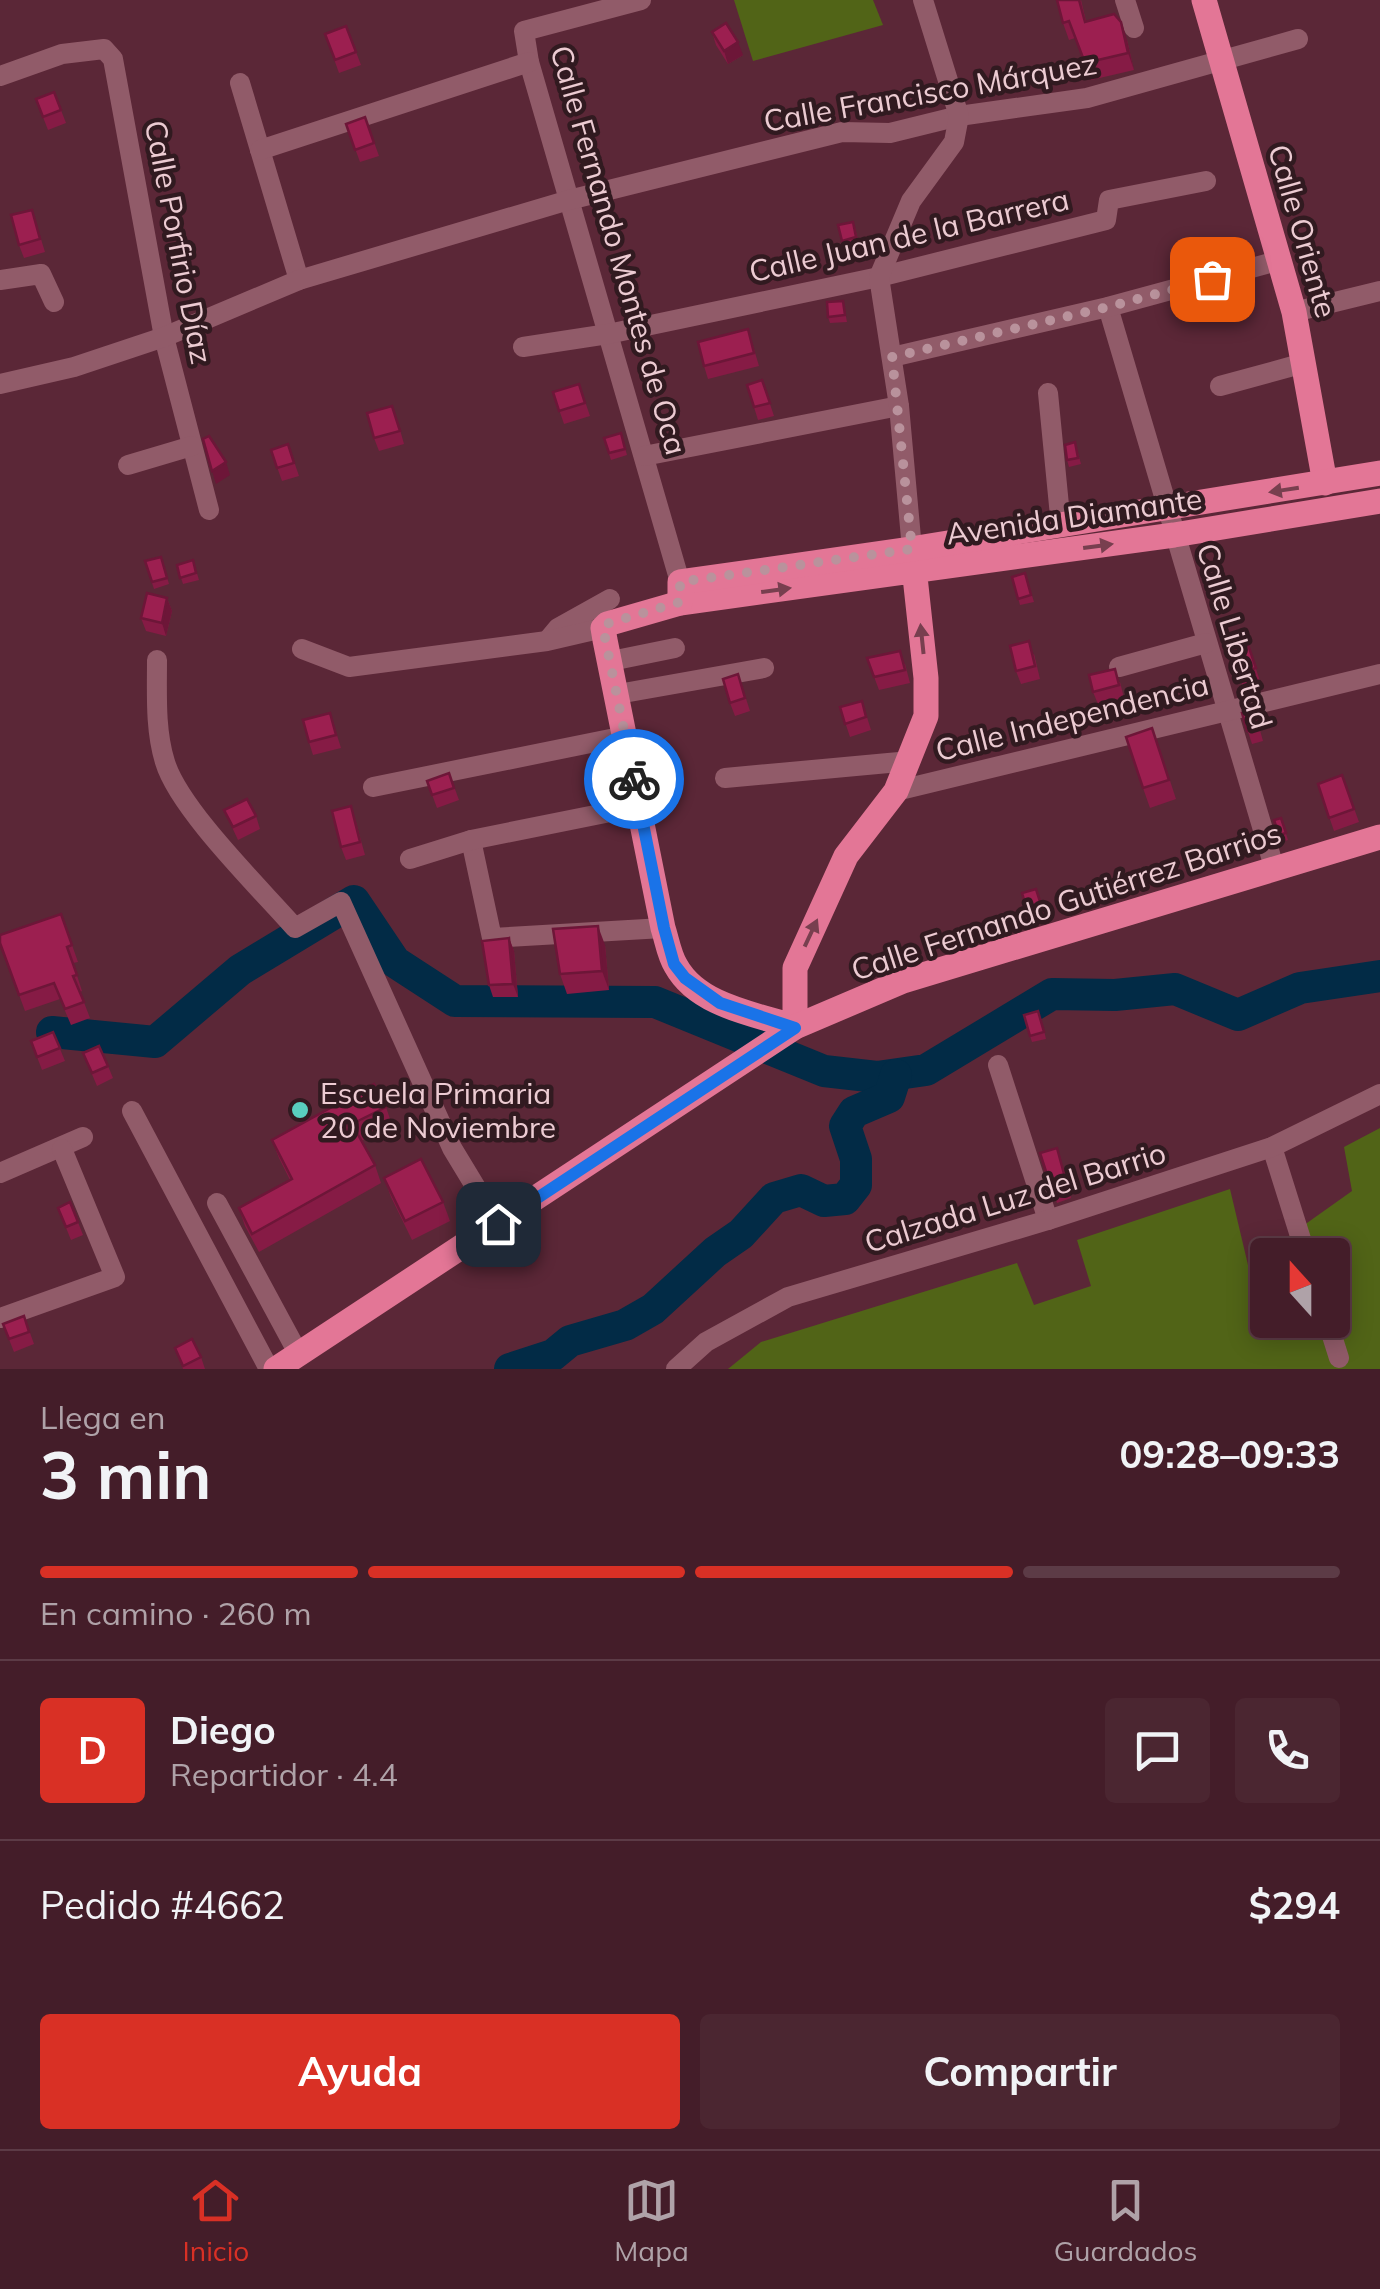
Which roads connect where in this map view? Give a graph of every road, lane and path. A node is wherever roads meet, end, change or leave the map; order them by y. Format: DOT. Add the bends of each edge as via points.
graph roads {
  1 [pos="641,0"];
  2 [pos="948,0"];
  3 [pos="1125,0"];
  4 [pos="1204,0"];
  5 [pos="924,3"];
  6 [pos="1134,28"];
  7 [pos="1298,39"];
  8 [pos="1221,60"];
  9 [pos="529,62"];
  10 [pos="0,76"];
  11 [pos="240,83"];
  12 [pos="959,116"];
  13 [pos="260,150"];
  14 [pos="1206,181"];
  15 [pos="569,200"];
  16 [pos="1281,260"];
  17 [pos="879,277"];
  18 [pos="0,280"];
  19 [pos="298,280"];
  20 [pos="1380,291"];
  21 [pos="54,302"];
  22 [pos="1108,307"];
  23 [pos="1294,312"];
  24 [pos="608,334"];
  25 [pos="164,336"];
  26 [pos="523,348"];
  27 [pos="892,357"];
  28 [pos="1304,362"];
  29 [pos="0,384"];
  30 [pos="1220,386"];
  31 [pos="1048,393"];
  32 [pos="899,406"];
  33 [pos="192,446"];
  34 [pos="644,456"];
  35 [pos="128,466"];
  36 [pos="1380,473"];
  37 [pos="1325,484"];
  38 [pos="1380,501"];
  39 [pos="1167,508"];
  40 [pos="209,510"];
  41 [pos="1061,526"];
  42 [pos="1174,536"];
  43 [pos="914,560"];
  44 [pos="680,592"];
  45 [pos="610,599"];
  46 [pos="603,628"];
  47 [pos="547,641"];
  48 [pos="1206,643"];
  49 [pos="675,648"];
  50 [pos="302,649"];
  51 [pos="156,660"];
  52 [pos="610,661"];
  53 [pos="1119,667"];
  54 [pos="764,668"];
  55 [pos="1380,674"];
  56 [pos="618,694"];
  57 [pos="1226,710"];
  58 [pos="625,736"];
  59 [pos="910,761"];
  60 [pos="725,778"];
  61 [pos="372,788"];
  62 [pos="896,791"];
  63 [pos="640,806"];
  64 [pos="1380,837"];
  65 [pos="472,840"];
  66 [pos="410,859"];
  67 [pos="1274,867"];
  68 [pos="664,928"];
  69 [pos="795,1028"];
  70 [pos="998,1065"];
  71 [pos="1380,1094"];
  72 [pos="132,1112"];
  73 [pos="84,1137"];
  74 [pos="1272,1147"];
  75 [pos="62,1149"];
  76 [pos="0,1173"];
  77 [pos="217,1203"];
  78 [pos="1048,1220"];
  79 [pos="498,1224"];
  80 [pos="1301,1238"];
  81 [pos="0,1318"];
  82 [pos="1333,1338"];
  83 [pos="298,1354"];
  84 [pos="1339,1358"];
  85 [pos="273,1369"];
  86 [pos="676,1369"];
  1 -- 9 [label="street, Calle Fernando Montes de Oca" via="524,32"];
  2 -- 5 [label="street"];
  3 -- 6 [label="street"];
  4 -- 8 [label="main road, Calle Oriente"];
  5 -- 12 [label="street"];
  7 -- 8 [label="street, Calle Francisco Márquez"];
  8 -- 12 [label="street, Calle Francisco Márquez" via="1088,98"];
  8 -- 16 [label="main road, Calle Oriente"];
  9 -- 13 [label="street"];
  9 -- 15 [label="street, Calle Fernando Montes de Oca"];
  10 -- 25 [label="street, Calle Porfirio Díaz" via="62,54 107,51 113,59"];
  11 -- 13 [label="street"];
  12 -- 15 [label="street, Calle Francisco Márquez" via="890,133 842,132"];
  12 -- 17 [label="street" via="954,142 911,201"];
  13 -- 19 [label="street"];
  14 -- 17 [label="street, Calle Juan de la Barrera" via="1108,200 1106,220"];
  15 -- 19 [label="street, Calle Francisco Márquez"];
  15 -- 24 [label="street, Calle Fernando Montes de Oca"];
  16 -- 22 [label="street"];
  16 -- 23 [label="main road, Calle Oriente"];
  17 -- 24 [label="street, Calle Juan de la Barrera"];
  17 -- 27 [label="street"];
  18 -- 21 [label="street" via="41,274"];
  19 -- 25 [label="street, Calle Francisco Márquez"];
  20 -- 23 [label="street"];
  22 -- 27 [label="street"];
  22 -- 39 [label="street, Calle Libertad"];
  23 -- 28 [label="main road, Calle Oriente"];
  24 -- 26 [label="street, Calle Juan de la Barrera"];
  24 -- 34 [label="street, Calle Fernando Montes de Oca"];
  25 -- 29 [label="street, Calle Francisco Márquez"];
  25 -- 33 [label="street, Calle Porfirio Díaz"];
  27 -- 32 [label="street"];
  28 -- 30 [label="street"];
  28 -- 37 [label="main road, Calle Oriente"];
  31 -- 41 [label="street"];
  32 -- 34 [label="street"];
  32 -- 43 [label="street"];
  33 -- 35 [label="street"];
  33 -- 40 [label="street, Calle Porfirio Díaz"];
  34 -- 44 [label="street, Calle Fernando Montes de Oca"];
  36 -- 37 [label="main road, Avenida Diamante"];
  37 -- 39 [label="main road, Avenida Diamante, one-way"];
  38 -- 42 [label="main road, Avenida Diamante"];
  39 -- 41 [label="main road, Avenida Diamante"];
  39 -- 42 [label="street, Calle Libertad"];
  41 -- 43 [label="main road, Avenida Diamante"];
  43 -- 42 [label="main road, Avenida Diamante, one-way"];
  42 -- 48 [label="street, Calle Libertad"];
  43 -- 44 [label="main road, Avenida Diamante"];
  59 -- 43 [label="main road, one-way" via="926,716"];
  44 -- 46 [label="main road, Avenida Diamante"];
  45 -- 47 [label="street"];
  46 -- 47 [label="street"];
  46 -- 52 [label="main road"];
  47 -- 50 [label="street" via="349,668"];
  48 -- 53 [label="street"];
  48 -- 57 [label="street, Calle Libertad"];
  49 -- 52 [label="street"];
  51 -- 79 [label="street" via="158,730 178,793 295,928 340,902 452,1148"];
  52 -- 56 [label="main road"];
  54 -- 56 [label="street"];
  55 -- 57 [label="street, Calle Independencia"];
  56 -- 58 [label="main road"];
  57 -- 62 [label="street, Calle Independencia"];
  57 -- 67 [label="street, Calle Libertad"];
  58 -- 61 [label="street"];
  58 -- 63 [label="main road"];
  59 -- 60 [label="street"];
  59 -- 62 [label="main road"];
  69 -- 62 [label="main road, one-way" via="795,968 846,856"];
  63 -- 65 [label="street"];
  63 -- 68 [label="main road"];
  64 -- 67 [label="main road, Calle Fernando Gutiérrez Barrios"];
  65 -- 66 [label="street"];
  65 -- 68 [label="street" via="492,938"];
  67 -- 69 [label="main road, Calle Fernando Gutiérrez Barrios" via="903,981"];
  68 -- 69 [label="main road" via="674,964 704,995"];
  69 -- 79 [label="main road, Calle Fernando Gutiérrez Barrios"];
  70 -- 78 [label="street"];
  71 -- 74 [label="street, Calzada Luz del Barrio"];
  72 -- 85 [label="street"];
  73 -- 75 [label="street"];
  74 -- 78 [label="street, Calzada Luz del Barrio"];
  74 -- 80 [label="street"];
  75 -- 76 [label="street"];
  75 -- 81 [label="street" via="115,1277"];
  77 -- 83 [label="street"];
  78 -- 86 [label="street, Calzada Luz del Barrio" via="788,1297 706,1342"];
  79 -- 83 [label="main road, Calle Fernando Gutiérrez Barrios"];
  82 -- 84 [label="street"];
  83 -- 85 [label="main road, Calle Fernando Gutiérrez Barrios"];
}
